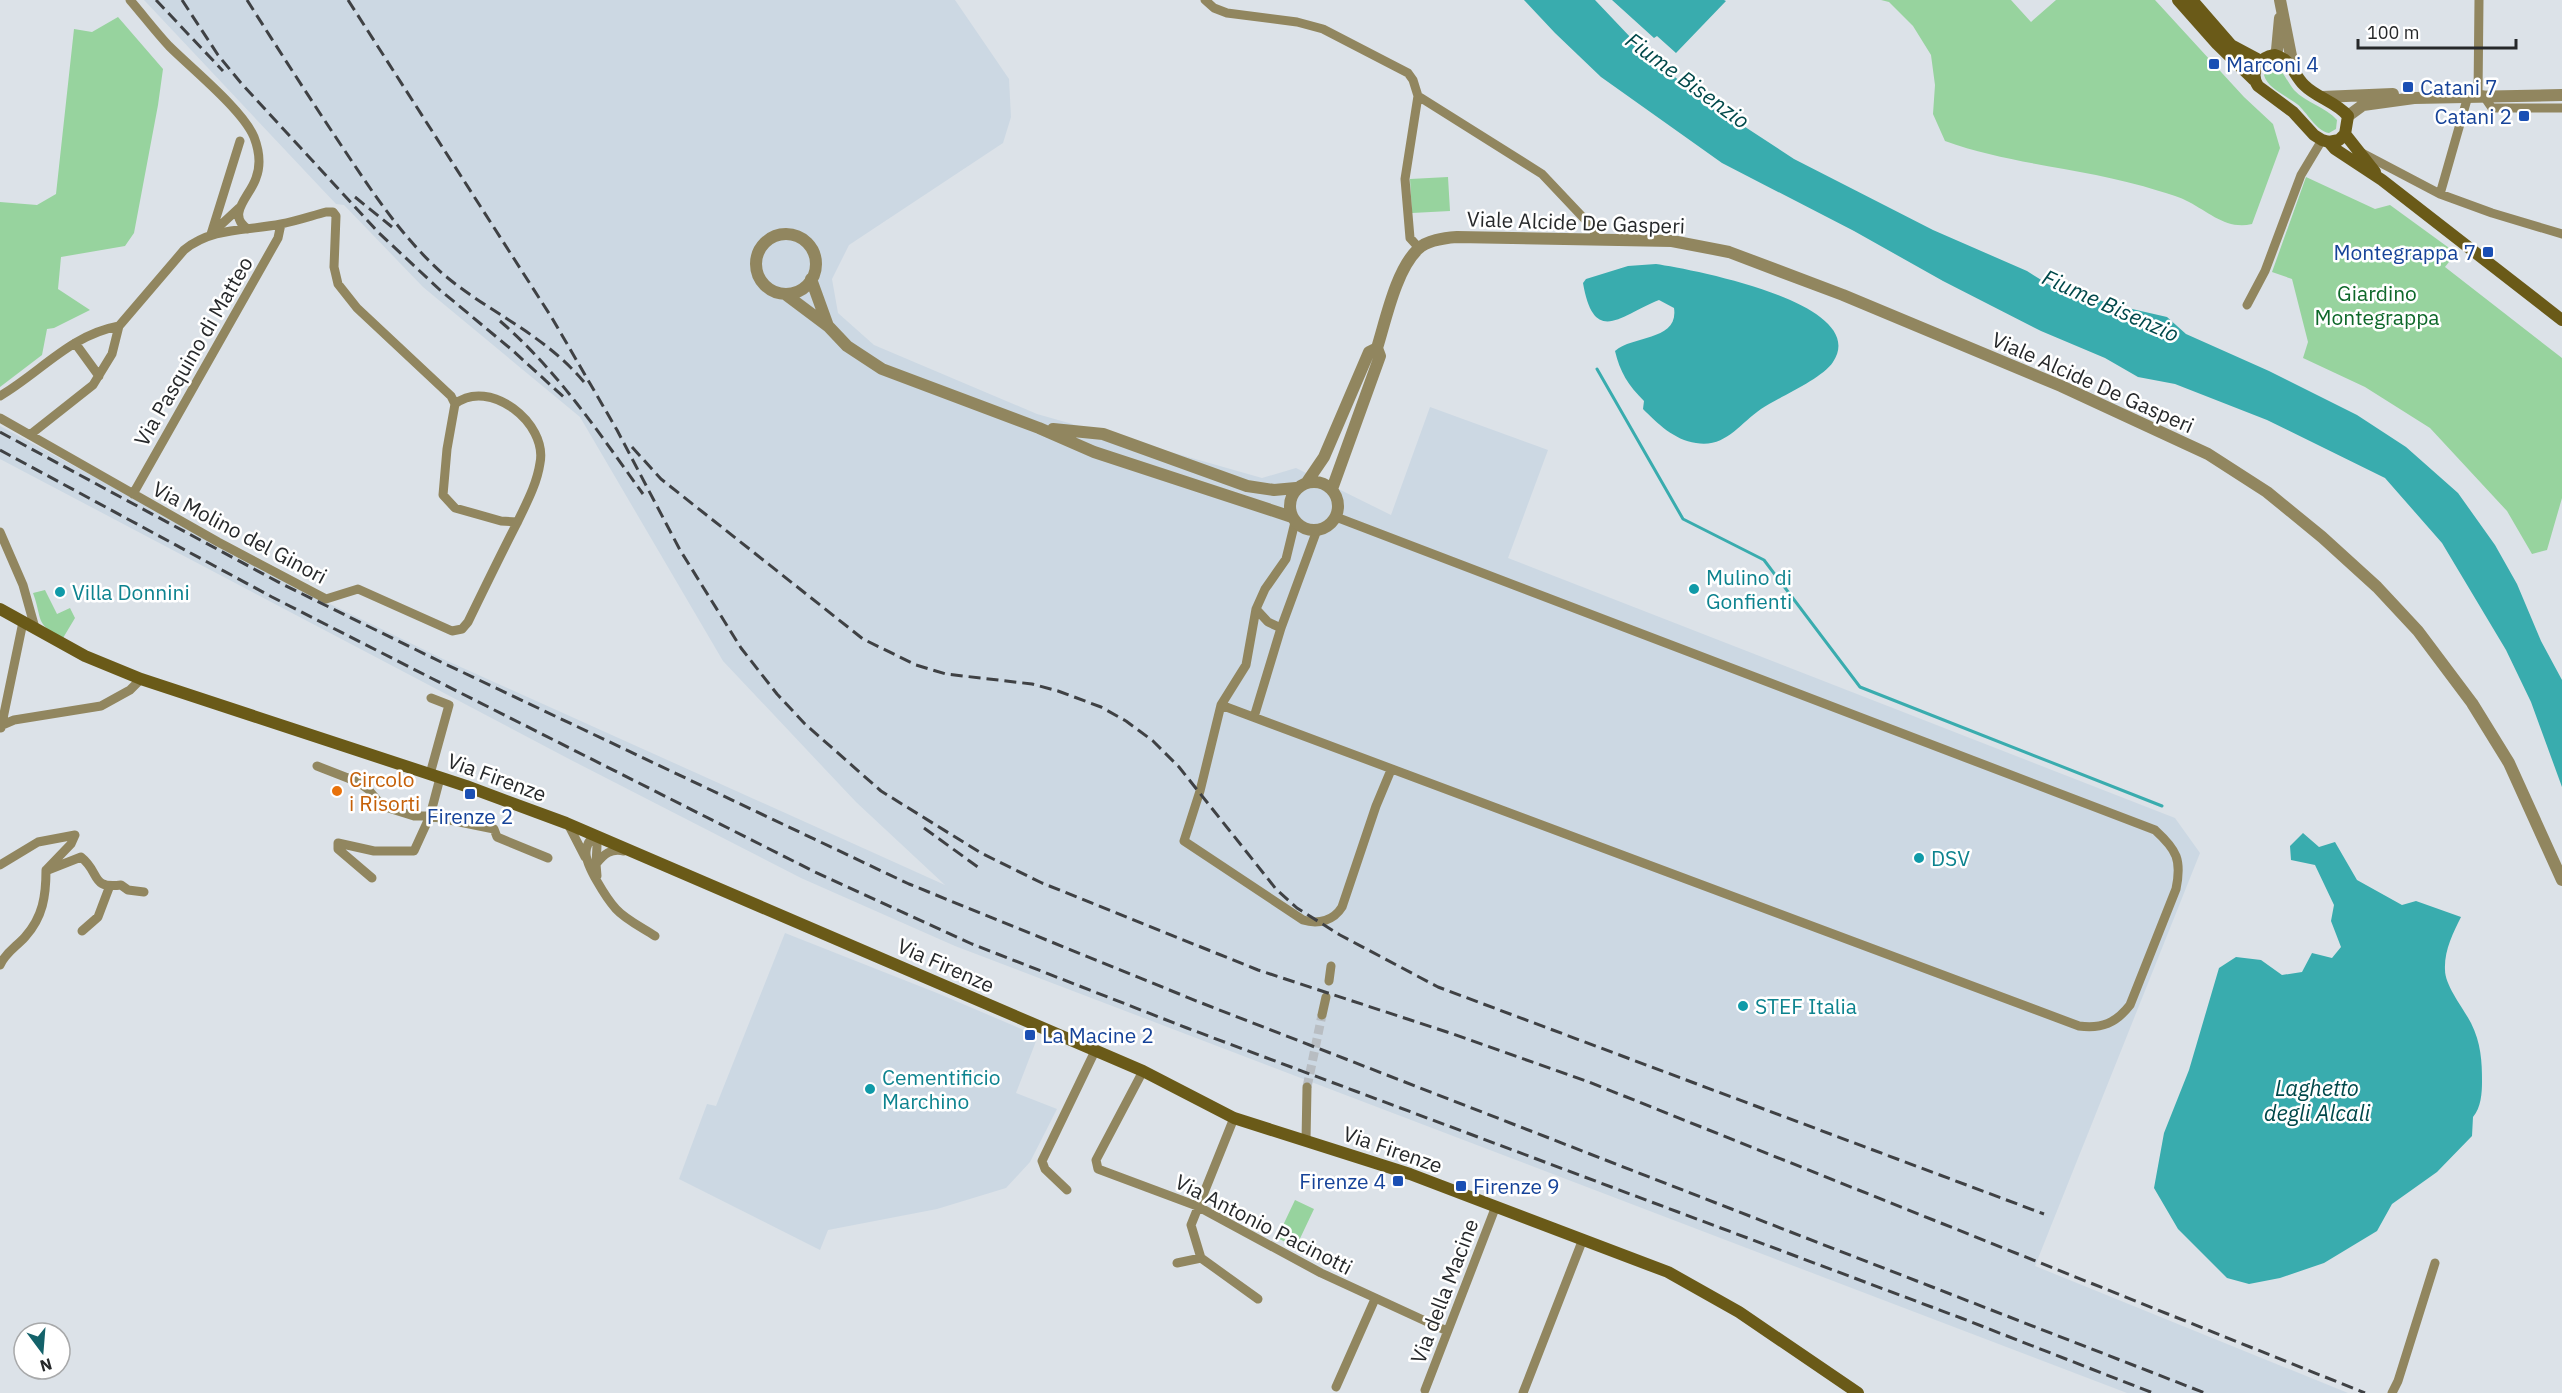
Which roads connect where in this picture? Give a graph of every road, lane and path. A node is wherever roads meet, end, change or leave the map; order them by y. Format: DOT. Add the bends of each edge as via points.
graph roads {
  1 [pos="130,0"];
  2 [pos="1205,0"];
  3 [pos="2178,0"];
  4 [pos="2192,0"];
  5 [pos="2478,0"];
  6 [pos="2281,1"];
  7 [pos="2274,55"];
  8 [pos="2260,61"];
  9 [pos="2294,71"];
  10 [pos="2254,80"];
  11 [pos="2562,95"];
  12 [pos="1418,96"];
  13 [pos="2476,96"];
  14 [pos="2322,97"];
  15 [pos="2414,98"];
  16 [pos="2562,108"];
  17 [pos="2348,116"];
  18 [pos="2345,134"];
  19 [pos="240,141"];
  20 [pos="2326,141"];
  21 [pos="2360,152"];
  22 [pos="2382,180"];
  23 [pos="2440,195"];
  24 [pos="239,208"];
  25 [pos="281,224"];
  26 [pos="248,229"];
  27 [pos="211,234"];
  28 [pos="2562,234"];
  29 [pos="1596,238"];
  30 [pos="1419,248"];
  31 [pos="812,279"];
  32 [pos="785,294"];
  33 [pos="2247,305"];
  34 [pos="2562,320"];
  35 [pos="119,326"];
  36 [pos="829,327"];
  37 [pos="75,343"];
  38 [pos="1377,348"];
  39 [pos="99,376"];
  40 [pos="11,390"];
  41 [pos="0,396"];
  42 [pos="0,403"];
  43 [pos="455,404"];
  44 [pos="0,418"];
  45 [pos="1039,428"];
  46 [pos="31,434"];
  47 [pos="1302,485"];
  48 [pos="1332,489"];
  49 [pos="133,494"];
  50 [pos="1336,517"];
  51 [pos="1293,519"];
  52 [pos="517,522"];
  53 [pos="1317,530"];
  54 [pos="0,532"];
  55 [pos="0,609"];
  56 [pos="1256,609"];
  57 [pos="23,622"];
  58 [pos="35,628"];
  59 [pos="1281,628"];
  60 [pos="141,679"];
  61 [pos="431,698"];
  62 [pos="1221,705"];
  63 [pos="1254,717"];
  64 [pos="1,727"];
  65 [pos="317,766"];
  66 [pos="1391,770"];
  67 [pos="435,776"];
  68 [pos="430,816"];
  69 [pos="568,824"];
  70 [pos="594,835"];
  71 [pos="634,853"];
  72 [pos="548,858"];
  73 [pos="591,862"];
  74 [pos="0,865"];
  75 [pos="46,870"];
  76 [pos="372,878"];
  77 [pos="2562,880"];
  78 [pos="109,888"];
  79 [pos="144,892"];
  80 [pos="82,931"];
  81 [pos="655,936"];
  82 [pos="0,965"];
  83 [pos="1331,966"];
  84 [pos="1329,981"];
  85 [pos="1326,997"];
  86 [pos="1322,1015"];
  87 [pos="1095,1051"];
  88 [pos="1143,1071"];
  89 [pos="1307,1087"];
  90 [pos="1234,1118"];
  91 [pos="1306,1141"];
  92 [pos="1067,1190"];
  93 [pos="1197,1206"];
  94 [pos="1496,1206"];
  95 [pos="1583,1239"];
  96 [pos="1201,1258"];
  97 [pos="1177,1263"];
  98 [pos="2435,1263"];
  99 [pos="1258,1299"];
  100 [pos="1375,1299"];
  101 [pos="1447,1331"];
  102 [pos="1336,1387"];
  103 [pos="1425,1390"];
  104 [pos="1523,1393"];
  105 [pos="1858,1393"];
  106 [pos="2392,1393"];
  1 -- 24 [label="street" via="250,128 259,167 256,180"];
  2 -- 12 [label="street" via="1227,13 1323,29 1402,68 1413,80"];
  3 -- 10 [label="main road"];
  4 -- 8 [label="main road" via="2231,45"];
  5 -- 13 [label="street"];
  6 -- 7 [label="street"];
  6 -- 9 [label="street"];
  7 -- 8 [label="main road"];
  7 -- 9 [label="main road" via="2282,57"];
  8 -- 10 [label="main road"];
  9 -- 14 [label="main road" via="2305,86"];
  10 -- 20 [label="main road" via="2262,91"];
  11 -- 13 [label="street"];
  12 -- 29 [label="street" via="1542,174 1593,228"];
  12 -- 30 [label="street" via="1405,179 1410,238"];
  13 -- 15 [label="street"];
  13 -- 16 [label="street" via="2492,108"];
  13 -- 23 [label="street"];
  14 -- 15 [label="street" via="2400,94"];
  14 -- 17 [label="main road" via="2341,107"];
  15 -- 17 [label="street" via="2363,105"];
  17 -- 18 [label="main road"];
  18 -- 20 [label="main road" via="2339,140"];
  18 -- 21 [label="main road"];
  19 -- 27 [label="street"];
  20 -- 22 [label="main road"];
  20 -- 33 [label="street" via="2301,175 2265,271"];
  21 -- 22 [label="main road"];
  21 -- 23 [label="street"];
  22 -- 34 [label="main road"];
  23 -- 28 [label="street"];
  24 -- 26 [label="street" via="239,222"];
  24 -- 27 [label="street"];
  25 -- 26 [label="street"];
  25 -- 43 [label="street" via="333,212 338,284 357,308"];
  25 -- 49 [label="street, Via Pasquino di Matteo" via="278,238"];
  26 -- 27 [label="street"];
  27 -- 35 [label="street" via="184,250"];
  29 -- 30 [label="street, Viale Alcide De Gasperi" via="1457,237 1439,239"];
  29 -- 77 [label="street, Viale Alcide De Gasperi" via="1672,241 1729,252 1764,264 2135,419 2208,454 2267,492 2377,587 2418,631 2472,703 2509,763"];
  30 -- 38 [label="street" via="1406,264"];
  31 -- 32 [label="street" via="800,290"];
  31 -- 32 [label="street" via="814,254 804,241 789,235 772,238 759,250 756,271 764,285"];
  31 -- 36 [label="street"];
  32 -- 36 [label="street"];
  35 -- 37 [label="street" via="98,330"];
  35 -- 39 [label="street" via="112,354"];
  36 -- 45 [label="street" via="847,346 882,369"];
  37 -- 39 [label="street"];
  37 -- 40 [label="street"];
  38 -- 47 [label="street" via="1369,352 1324,457"];
  38 -- 48 [label="street" via="1380,356"];
  39 -- 46 [label="street"];
  40 -- 41 [label="street"];
  40 -- 42 [label="street"];
  43 -- 52 [label="street" via="443,495 454,508"];
  43 -- 52 [label="street, Via Molino del Ginori" via="469,397 504,400 538,436 541,463"];
  44 -- 46 [label="street, Via Molino del Ginori"];
  45 -- 47 [label="street" via="1103,434 1247,486 1274,490"];
  45 -- 51 [label="street" via="1094,452"];
  46 -- 49 [label="street, Via Molino del Ginori"];
  47 -- 48 [label="street" via="1320,482"];
  47 -- 51 [label="street" via="1289,502"];
  48 -- 50 [label="street" via="1338,502"];
  49 -- 52 [label="street, Via Molino del Ginori" via="326,598 358,589 452,631 462,629 468,622"];
  50 -- 53 [label="street"];
  50 -- 66 [label="street" via="2155,830 2170,843 2180,870 2130,1005 2108,1025 2093,1028"];
  51 -- 53 [label="street" via="1301,527"];
  51 -- 56 [label="street" via="1286,559"];
  53 -- 59 [label="street"];
  54 -- 58 [label="street" via="23,585"];
  55 -- 57 [label="main road, Via Firenze"];
  56 -- 59 [label="street" via="1268,622"];
  56 -- 62 [label="street" via="1246,664"];
  57 -- 58 [label="main road, Via Firenze"];
  57 -- 64 [label="street"];
  58 -- 60 [label="main road, Via Firenze" via="85,656"];
  59 -- 63 [label="street"];
  60 -- 64 [label="street" via="102,706 14,720"];
  60 -- 67 [label="main road, Via Firenze"];
  61 -- 67 [label="street" via="449,705"];
  62 -- 63 [label="street"];
  62 -- 66 [label="street" via="1184,841 1311,923 1335,915 1342,907"];
  63 -- 66 [label="street"];
  65 -- 68 [label="street" via="358,782 382,806 414,816"];
  67 -- 68 [label="street"];
  67 -- 69 [label="main road, Via Firenze"];
  68 -- 72 [label="street" via="494,829 496,837"];
  68 -- 76 [label="street" via="414,851 374,851 338,843 338,849"];
  69 -- 70 [label="main road, Via Firenze"];
  69 -- 73 [label="street"];
  70 -- 71 [label="main road, Via Firenze"];
  70 -- 73 [label="street" via="597,848"];
  71 -- 73 [label="street" via="618,850"];
  71 -- 87 [label="main road, Via Firenze"];
  73 -- 81 [label="street" via="601,887 617,910"];
  74 -- 75 [label="street" via="38,842 75,835"];
  75 -- 78 [label="street" via="81,857 101,884"];
  75 -- 82 [label="street" via="43,910"];
  78 -- 79 [label="street" via="121,885"];
  78 -- 80 [label="street" via="98,917"];
  83 -- 84 [label="street"];
  85 -- 86 [label="street"];
  87 -- 88 [label="main road, Via Firenze"];
  87 -- 92 [label="street" via="1042,1161"];
  88 -- 90 [label="main road, Via Firenze"];
  88 -- 93 [label="street, Via Antonio Pacinotti" via="1095,1165"];
  89 -- 91 [label="street"];
  90 -- 91 [label="main road, Via Firenze"];
  90 -- 93 [label="street"];
  91 -- 94 [label="main road, Via Firenze"];
  93 -- 96 [label="street" via="1191,1224"];
  93 -- 100 [label="street, Via Antonio Pacinotti"];
  94 -- 95 [label="main road, Via Firenze"];
  94 -- 101 [label="street, Via della Macine"];
  95 -- 104 [label="street"];
  95 -- 105 [label="main road, Via Firenze" via="1668,1272 1739,1312"];
  96 -- 97 [label="street"];
  96 -- 99 [label="street"];
  98 -- 106 [label="street"];
  100 -- 101 [label="street, Via Antonio Pacinotti"];
  100 -- 102 [label="street"];
  101 -- 103 [label="street, Via della Macine"];
}
